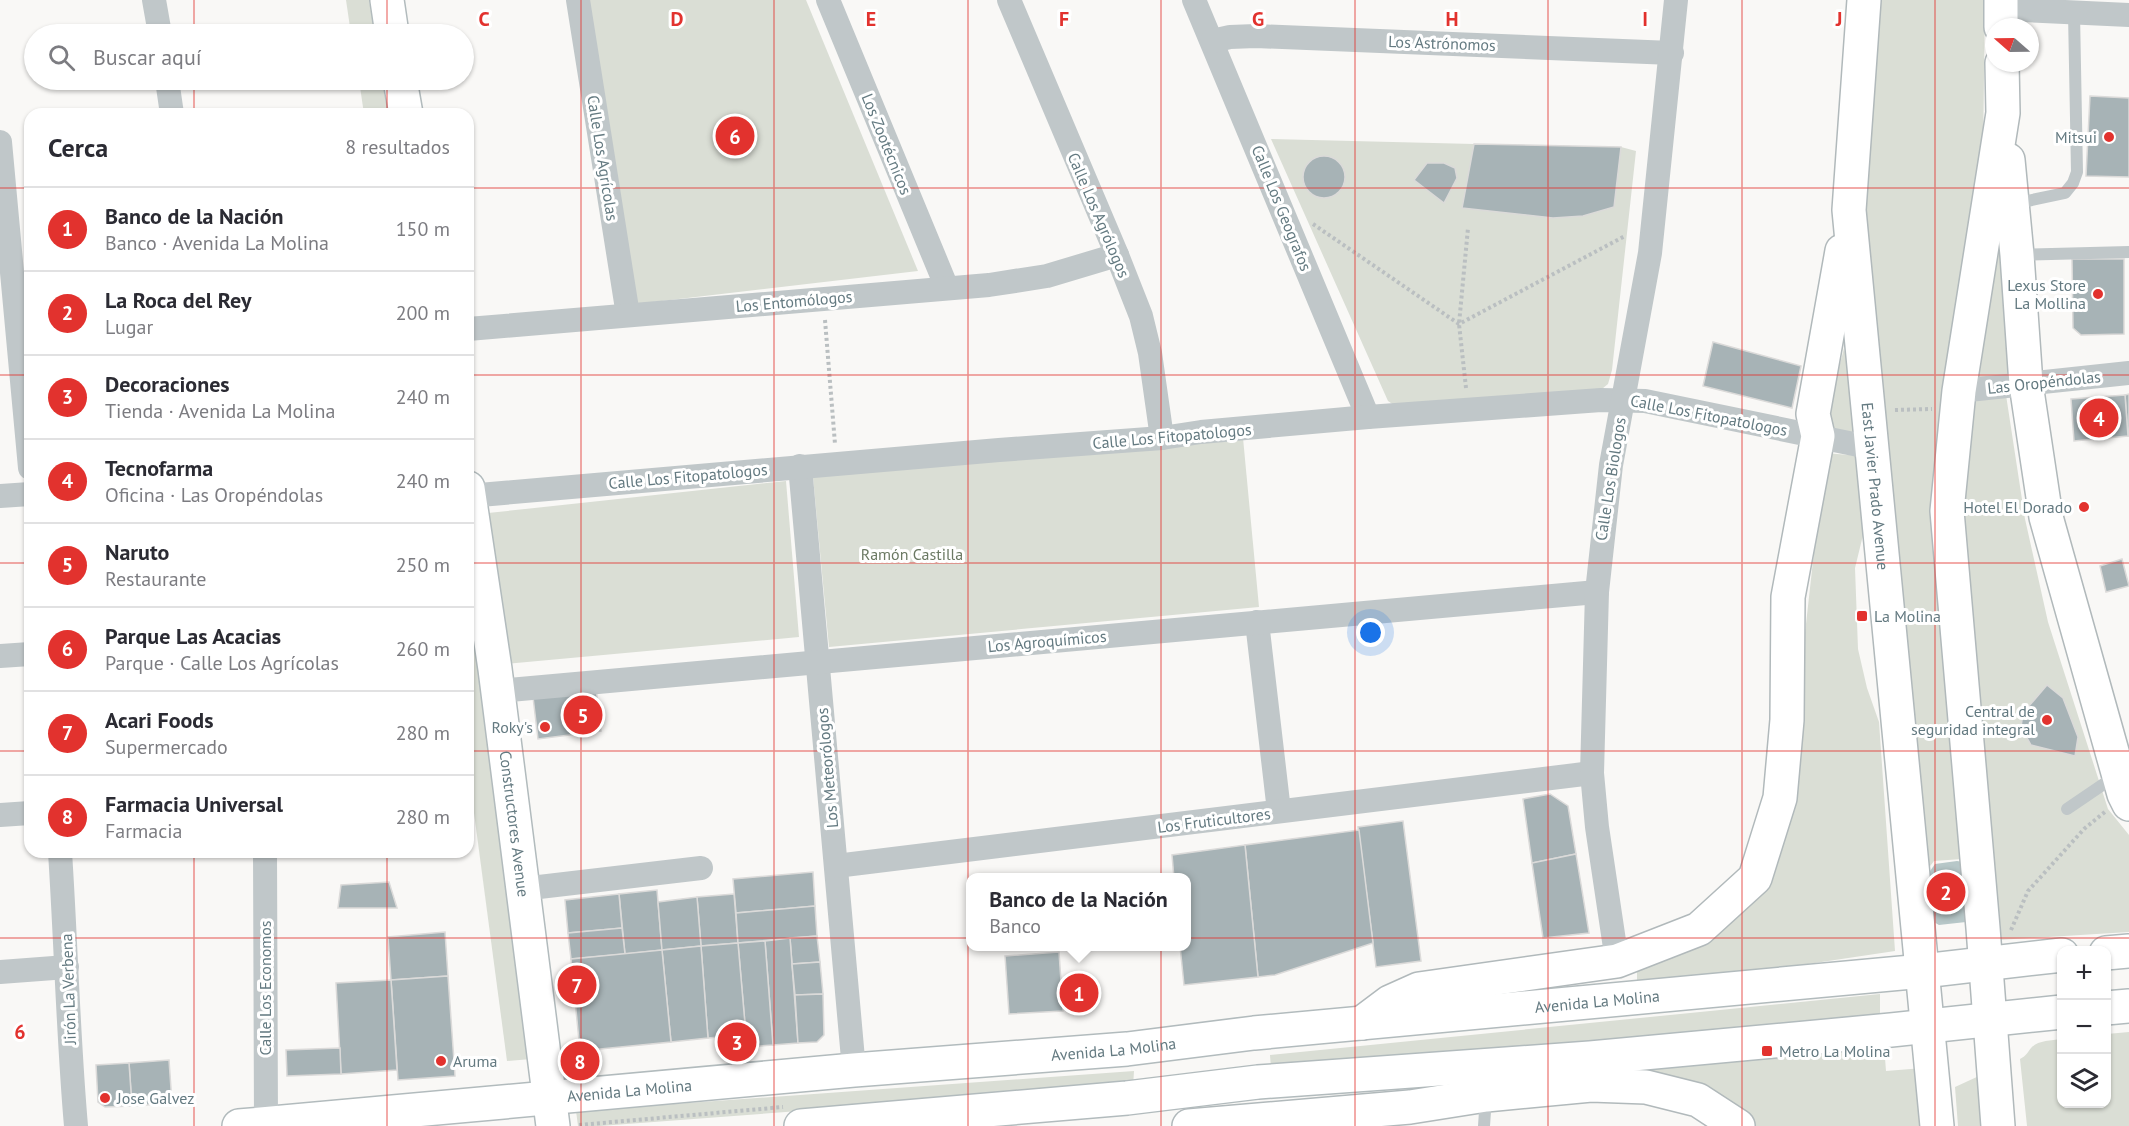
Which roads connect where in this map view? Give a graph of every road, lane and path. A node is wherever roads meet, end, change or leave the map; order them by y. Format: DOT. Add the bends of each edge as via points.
graph roads {
  1 [pos="154,0"];
  2 [pos="387,0"];
  3 [pos="578,0"];
  4 [pos="828,0"];
  5 [pos="1009,0"];
  6 [pos="1194,0"];
  7 [pos="1676,0"];
  8 [pos="1864,0"];
  9 [pos="2001,12"];
  10 [pos="2074,13"];
  11 [pos="2129,15"];
  12 [pos="158,24"];
  13 [pos="391,24"];
  14 [pos="1212,41"];
  15 [pos="1672,53"];
  16 [pos="2002,72"];
  17 [pos="168,90"];
  18 [pos="402,90"];
  19 [pos="171,108"];
  20 [pos="405,108"];
  21 [pos="2003,113"];
  22 [pos="0,142"];
  23 [pos="2012,204"];
  24 [pos="1849,210"];
  25 [pos="1313,224"];
  26 [pos="1468,228"];
  27 [pos="1625,236"];
  28 [pos="2129,252"];
  29 [pos="1117,255"];
  30 [pos="2017,255"];
  31 [pos="947,288"];
  32 [pos="824,299"];
  33 [pos="628,315"];
  34 [pos="1460,324"];
  35 [pos="474,328"];
  36 [pos="2129,373"];
  37 [pos="2026,384"];
  38 [pos="1959,391"];
  39 [pos="1623,399"];
  40 [pos="24,403"];
  41 [pos="1468,410"];
  42 [pos="1368,417"];
  43 [pos="1818,436"];
  44 [pos="1162,438"];
  45 [pos="1873,448"];
  46 [pos="837,463"];
  47 [pos="800,466"];
  48 [pos="474,493"];
  49 [pos="24,494"];
  50 [pos="0,496"];
  51 [pos="474,533"];
  52 [pos="1597,592"];
  53 [pos="1257,622"];
  54 [pos="24,654"];
  55 [pos="0,656"];
  56 [pos="817,662"];
  57 [pos="498,691"];
  58 [pos="1592,773"];
  59 [pos="2124,791"];
  60 [pos="2067,809"];
  61 [pos="1279,812"];
  62 [pos="24,813"];
  63 [pos="0,815"];
  64 [pos="60,858"];
  65 [pos="265,858"];
  66 [pos="836,866"];
  67 [pos="701,868"];
  68 [pos="522,889"];
  69 [pos="2007,939"];
  70 [pos="2129,951"];
  71 [pos="2111,953"];
  72 [pos="2057,955"];
  73 [pos="1617,961"];
  74 [pos="1985,963"];
  75 [pos="68,967"];
  76 [pos="1923,971"];
  77 [pos="0,972"];
  78 [pos="2129,1006"];
  79 [pos="2111,1008"];
  80 [pos="2057,1012"];
  81 [pos="1988,1020"];
  82 [pos="1362,1023"];
  83 [pos="1928,1026"];
  84 [pos="1127,1049"];
  85 [pos="854,1070"];
  86 [pos="1229,1086"];
  87 [pos="1485,1096"];
  88 [pos="1127,1098"];
  89 [pos="551,1112"];
  90 [pos="499,1115"];
  91 [pos="1318,1115"];
  92 [pos="1411,1116"];
  93 [pos="362,1121"];
  94 [pos="253,1125"];
  95 [pos="76,1126"];
  96 [pos="801,1126"];
  97 [pos="1189,1126"];
  98 [pos="1738,1126"];
  99 [pos="1937,1126"];
  100 [pos="1998,1126"];
  1 -- 12 [label="street"];
  2 -- 13 [label="main road"];
  3 -- 33 [label="street, Calle Los Agrícolas"];
  4 -- 31 [label="street, Los Zootécnicos"];
  5 -- 29 [label="street, Calle Los Agrólogos"];
  6 -- 14 [label="street, Calle Los Geografos"];
  7 -- 15 [label="street, Calle Los Biologos"];
  8 -- 24 [label="main road, East Javier Prado Avenue"];
  9 -- 10 [label="street"];
  10 -- 11 [label="street"];
  10 -- 23 [label="lane" via="2078,172 2065,193"];
  14 -- 15 [label="street, Los Astrónomos" via="1256,36"];
  14 -- 42 [label="street, Calle Los Geografos"];
  15 -- 39 [label="street, Calle Los Biologos" via="1650,253"];
  16 -- 21 [label="main road"];
  17 -- 19 [label="street"];
  18 -- 20 [label="main road"];
  21 -- 23 [label="main road"];
  21 -- 38 [label="main road"];
  22 -- 40 [label="street"];
  23 -- 30 [label="main road"];
  24 -- 43 [label="main road" via="1813,414"];
  24 -- 45 [label="main road, East Javier Prado Avenue"];
  25 -- 34 [label="path"];
  26 -- 34 [label="path"];
  27 -- 34 [label="path"];
  28 -- 30 [label="lane"];
  29 -- 31 [label="street, Los Entomólogos" via="1047,276"];
  29 -- 44 [label="street, Calle Los Agrólogos" via="1146,335"];
  30 -- 37 [label="main road"];
  31 -- 32 [label="street, Los Entomólogos"];
  32 -- 33 [label="street, Los Entomólogos"];
  32 -- 46 [label="path"];
  33 -- 35 [label="street, Los Entomólogos"];
  34 -- 41 [label="path"];
  36 -- 37 [label="street, Las Oropéndolas"];
  37 -- 38 [label="street, Las Oropéndolas"];
  37 -- 59 [label="main road" via="2046,517"];
  38 -- 74 [label="main road" via="1947,512"];
  39 -- 41 [label="street, Calle Los Fitopatologos"];
  39 -- 43 [label="street, Calle Los Fitopatologos"];
  39 -- 52 [label="street, Calle Los Biologos" via="1605,503"];
  41 -- 42 [label="street, Calle Los Fitopatologos"];
  42 -- 44 [label="street, Calle Los Fitopatologos"];
  43 -- 45 [label="street, Calle Los Fitopatologos"];
  43 -- 73 [label="main road" via="1788,597 1787,720 1780,798 1755,878 1699,929"];
  44 -- 46 [label="street, Calle Los Fitopatologos"];
  45 -- 76 [label="main road, East Javier Prado Avenue"];
  46 -- 47 [label="street, Calle Los Fitopatologos"];
  47 -- 48 [label="street, Calle Los Fitopatologos"];
  47 -- 56 [label="street, Los Meteorólogos"];
  49 -- 50 [label="street"];
  51 -- 57 [label="main road, Constructores Avenue"];
  52 -- 53 [label="street, Los Agroquímicos"];
  52 -- 58 [label="street, Calle Los Biologos"];
  53 -- 56 [label="street, Los Agroquímicos"];
  53 -- 61 [label="street"];
  54 -- 55 [label="street"];
  56 -- 57 [label="street, Los Agroquímicos"];
  56 -- 66 [label="street, Los Meteorólogos"];
  57 -- 68 [label="main road, Constructores Avenue"];
  58 -- 61 [label="street, Los Fruticultores"];
  58 -- 73 [label="street, Calle Los Biologos"];
  59 -- 60 [label="lane"];
  59 -- 69 [label="path" via="2028,891"];
  61 -- 66 [label="street, Los Fruticultores"];
  62 -- 63 [label="street"];
  64 -- 75 [label="street, Jirón La Verbena"];
  65 -- 94 [label="street, Calle Los Economos"];
  66 -- 85 [label="street, Los Meteorólogos"];
  67 -- 68 [label="street"];
  68 -- 89 [label="main road, Constructores Avenue"];
  70 -- 71 [label="main road"];
  72 -- 74 [label="main road, Avenida La Molina"];
  73 -- 82 [label="main road" via="1419,988 1395,999"];
  74 -- 76 [label="main road, Avenida La Molina"];
  74 -- 81 [label="main road"];
  75 -- 77 [label="street"];
  75 -- 95 [label="street, Jirón La Verbena"];
  76 -- 82 [label="main road, Avenida La Molina"];
  76 -- 83 [label="main road, East Javier Prado Avenue"];
  78 -- 79 [label="main road"];
  80 -- 81 [label="main road"];
  81 -- 83 [label="main road"];
  81 -- 100 [label="main road"];
  82 -- 84 [label="main road, Avenida La Molina"];
  83 -- 87 [label="main road" via="1590,1058"];
  83 -- 99 [label="main road"];
  84 -- 85 [label="main road, Avenida La Molina"];
  84 -- 88 [label="main road" via="1115,1052 1102,1074 1115,1095"];
  85 -- 89 [label="main road, Avenida La Molina"];
  86 -- 87 [label="main road"];
  86 -- 88 [label="main road"];
  86 -- 91 [label="main road"];
  87 -- 92 [label="main road"];
  87 -- 98 [label="main road" via="1591,1085 1646,1087 1698,1100"];
  88 -- 96 [label="main road"];
  89 -- 90 [label="main road, Avenida La Molina"];
  90 -- 93 [label="main road, Avenida La Molina"];
  91 -- 92 [label="main road"];
  91 -- 97 [label="main road"];
  93 -- 94 [label="main road, Avenida La Molina"];
}
